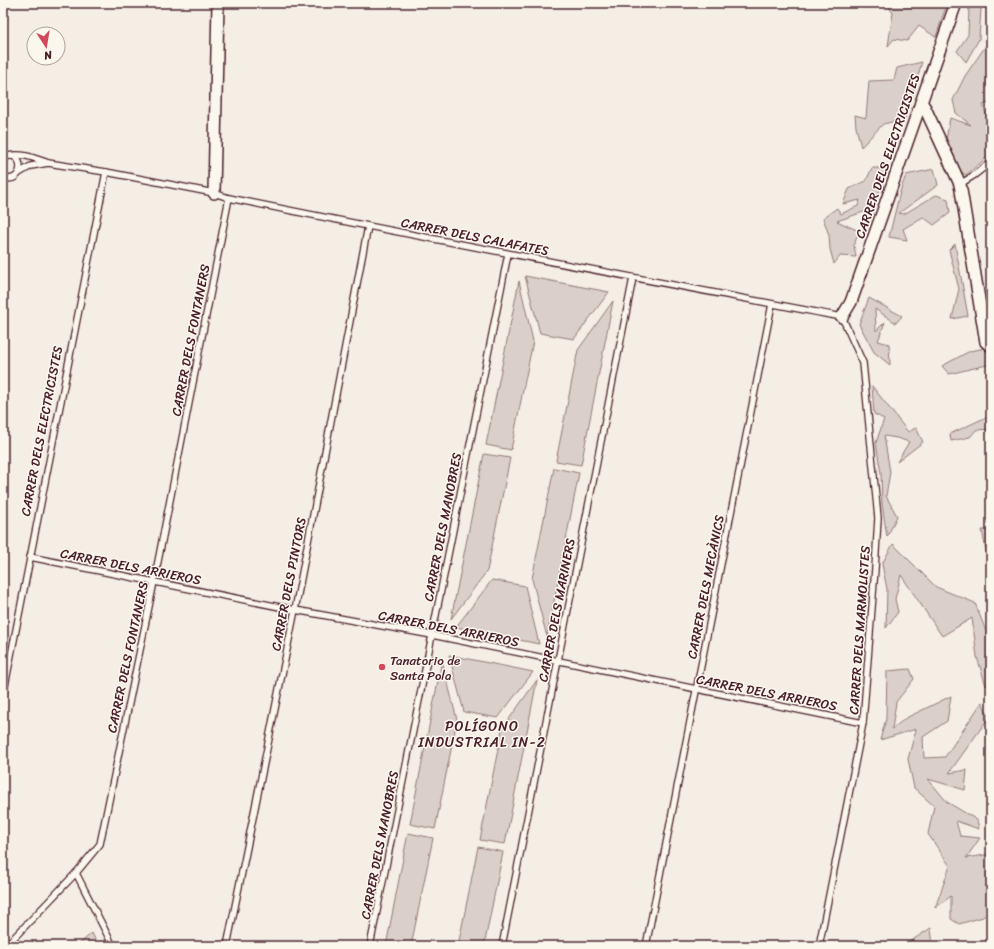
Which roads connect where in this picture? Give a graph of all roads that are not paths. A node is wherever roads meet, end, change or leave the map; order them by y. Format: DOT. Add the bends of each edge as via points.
graph roads {
  1 [pos="218,3"];
  2 [pos="956,3"];
  3 [pos="921,102"];
  4 [pos="5,157"];
  5 [pos="991,162"];
  6 [pos="48,163"];
  7 [pos="106,172"];
  8 [pos="19,174"];
  9 [pos="3,177"];
  10 [pos="960,184"];
  11 [pos="214,193"];
  12 [pos="229,198"];
  13 [pos="368,226"];
  14 [pos="508,254"];
  15 [pos="633,278"];
  16 [pos="772,304"];
  17 [pos="842,317"];
  18 [pos="991,346"];
  19 [pos="30,557"];
  20 [pos="154,582"];
  21 [pos="295,610"];
  22 [pos="432,635"];
  23 [pos="557,660"];
  24 [pos="696,689"];
  25 [pos="3,696"];
  26 [pos="864,723"];
  27 [pos="76,873"];
  28 [pos="6,946"];
  29 [pos="113,946"];
  30 [pos="227,946"];
  31 [pos="370,946"];
  32 [pos="502,946"];
  33 [pos="646,946"];
  34 [pos="819,946"];
  1 -- 11 [label="street"];
  2 -- 3 [label="street, CARRER DELS ELECTRICISTES"];
  3 -- 10 [label="street"];
  3 -- 17 [label="street, CARRER DELS ELECTRICISTES" via="851,302"];
  4 -- 6 [label="lane" via="17,154"];
  4 -- 8 [label="lane" via="15,157 20,163"];
  5 -- 10 [label="lane"];
  6 -- 7 [label="lane, CARRER DELS CALAFATES"];
  6 -- 8 [label="lane" via="31,166"];
  7 -- 11 [label="lane, CARRER DELS CALAFATES"];
  7 -- 19 [label="lane, CARRER DELS ELECTRICISTES"];
  8 -- 9 [label="lane" via="9,179"];
  10 -- 18 [label="street" via="986,342"];
  11 -- 12 [label="lane, CARRER DELS CALAFATES"];
  12 -- 13 [label="lane, CARRER DELS CALAFATES"];
  12 -- 20 [label="lane, CARRER DELS FONTANERS"];
  13 -- 14 [label="lane, CARRER DELS CALAFATES"];
  13 -- 21 [label="lane, CARRER DELS PINTORS"];
  14 -- 15 [label="lane, CARRER DELS CALAFATES"];
  14 -- 22 [label="lane, CARRER DELS MANOBRES"];
  15 -- 16 [label="lane, CARRER DELS CALAFATES"];
  15 -- 23 [label="lane, CARRER DELS MARINERS"];
  16 -- 17 [label="lane, CARRER DELS CALAFATES"];
  16 -- 24 [label="lane, CARRER DELS MECÀNICS"];
  17 -- 26 [label="lane, CARRER DELS MARMOLISTES" via="863,363 878,518"];
  19 -- 20 [label="lane, CARRER DELS ARRIEROS"];
  19 -- 25 [label="lane, CARRER DELS ELECTRICISTES"];
  20 -- 21 [label="lane, CARRER DELS ARRIEROS"];
  20 -- 27 [label="lane, CARRER DELS FONTANERS" via="100,844"];
  21 -- 22 [label="lane, CARRER DELS ARRIEROS"];
  21 -- 30 [label="lane, CARRER DELS PINTORS"];
  22 -- 23 [label="lane, CARRER DELS ARRIEROS"];
  22 -- 31 [label="lane, CARRER DELS MANOBRES"];
  23 -- 24 [label="lane, CARRER DELS ARRIEROS"];
  23 -- 32 [label="lane, CARRER DELS MARINERS"];
  24 -- 26 [label="lane, CARRER DELS ARRIEROS"];
  24 -- 33 [label="lane, CARRER DELS MECÀNICS"];
  26 -- 34 [label="lane, CARRER DELS MARMOLISTES"];
  27 -- 28 [label="lane, CARRER DELS FONTANERS"];
  27 -- 29 [label="lane"];
}
